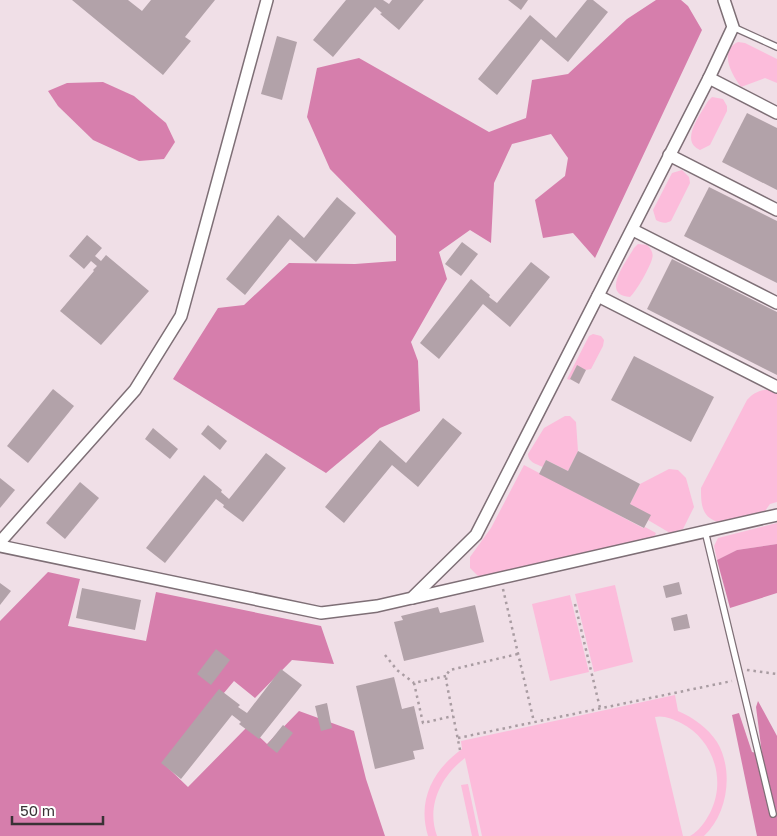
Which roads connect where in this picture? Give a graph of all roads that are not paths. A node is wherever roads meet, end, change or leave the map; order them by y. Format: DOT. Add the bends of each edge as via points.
graph roads {
  1 [pos="267,0"];
  2 [pos="724,0"];
  3 [pos="733,27"];
  4 [pos="777,47"];
  5 [pos="709,78"];
  6 [pos="777,113"];
  7 [pos="669,155"];
  8 [pos="777,210"];
  9 [pos="632,230"];
  10 [pos="598,296"];
  11 [pos="777,303"];
  12 [pos="777,387"];
  13 [pos="777,515"];
  14 [pos="705,531"];
  15 [pos="0,542"];
  16 [pos="0,546"];
  17 [pos="412,598"];
  18 [pos="773,814"];
  1 -- 15 [label="street" via="181,316 135,390"];
  2 -- 3 [label="street"];
  3 -- 4 [label="lane"];
  3 -- 5 [label="street"];
  5 -- 6 [label="street"];
  5 -- 7 [label="street"];
  7 -- 8 [label="street"];
  7 -- 9 [label="street"];
  9 -- 10 [label="street"];
  9 -- 11 [label="street"];
  10 -- 12 [label="street"];
  10 -- 17 [label="street" via="476,535"];
  13 -- 14 [label="street"];
  14 -- 17 [label="street"];
  14 -- 18 [label="lane"];
  16 -- 17 [label="street" via="321,613"];
}
